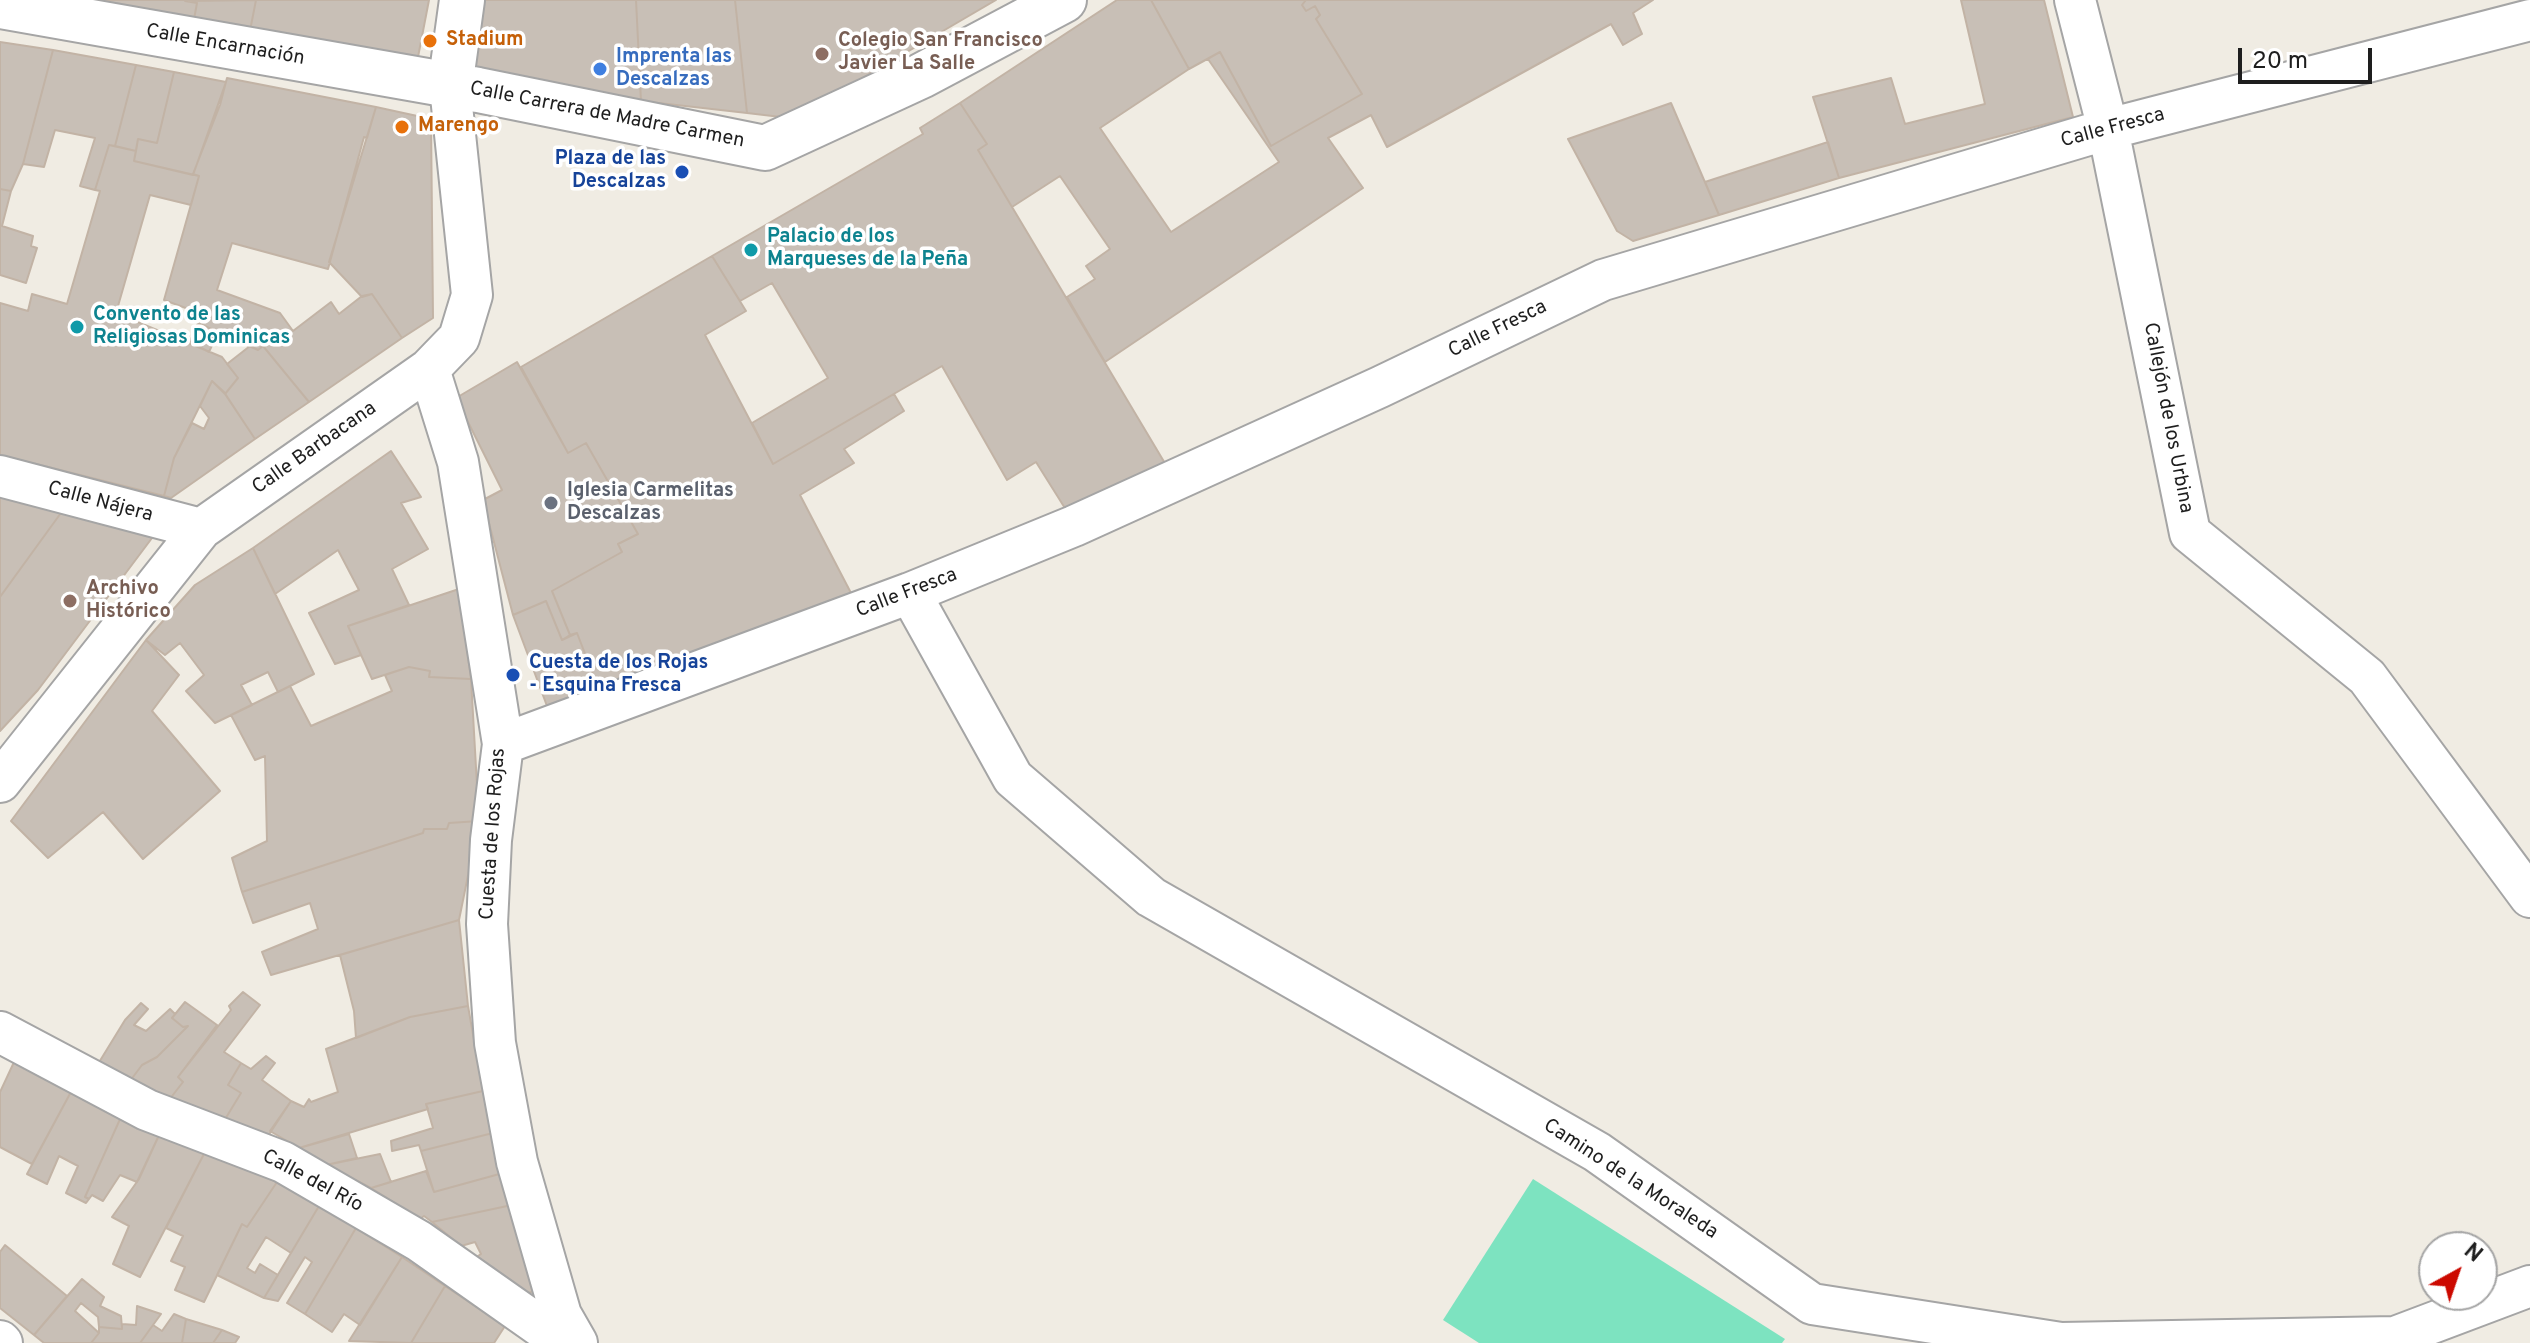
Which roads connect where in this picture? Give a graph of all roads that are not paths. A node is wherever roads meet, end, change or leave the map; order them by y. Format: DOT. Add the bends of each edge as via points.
graph roads {
  1 [pos="462,0"];
  2 [pos="1064,0"];
  3 [pos="2075,0"];
  4 [pos="0,6"];
  5 [pos="2530,20"];
  6 [pos="450,87"];
  7 [pos="2108,129"];
  8 [pos="429,369"];
  9 [pos="0,476"];
  10 [pos="201,529"];
  11 [pos="910,593"];
  12 [pos="503,744"];
  13 [pos="0,782"];
  14 [pos="2530,897"];
  15 [pos="0,1032"];
  16 [pos="2530,1286"];
  17 [pos="1910,1332"];
  18 [pos="564,1343"];
  19 [pos="577,1343"];
  1 -- 6 [label="street"];
  2 -- 6 [label="street, Calle Carrera de Madre Carmen" via="921,76 765,148"];
  3 -- 7 [label="street, Callejón de los Urbina"];
  4 -- 6 [label="street, Calle Encarnación"];
  5 -- 7 [label="street, Calle Fresca"];
  6 -- 8 [label="street" via="472,295 459,338"];
  7 -- 11 [label="street, Calle Fresca" via="1603,280 1102,513"];
  7 -- 14 [label="street, Callejón de los Urbina" via="2190,533 2367,677"];
  8 -- 10 [label="street, Calle Barbacana"];
  8 -- 12 [label="street, Cuesta de los Rojas" via="458,462"];
  9 -- 10 [label="street, Calle Nájera"];
  10 -- 13 [label="street, Calle Barbacana"];
  11 -- 12 [label="street, Calle Fresca"];
  11 -- 17 [label="street, Camino de la Moraleda" via="1013,778 1151,897 1597,1152 1812,1304"];
  12 -- 19 [label="street, Cuesta de los Rojas" via="487,924 495,1043 517,1162 561,1315"];
  15 -- 18 [label="street, Calle del Río" via="147,1110 283,1162 419,1241"];
  16 -- 17 [label="street, Camino de la Moraleda" via="2395,1337 2061,1343"];
}
